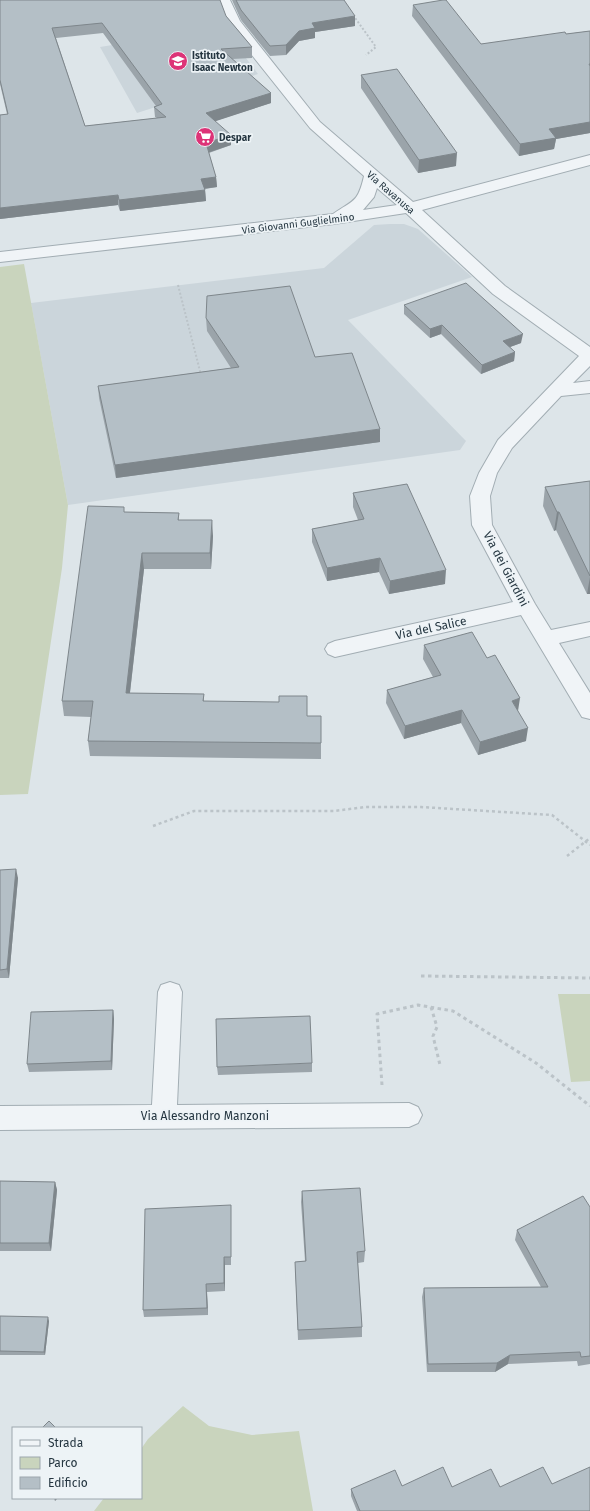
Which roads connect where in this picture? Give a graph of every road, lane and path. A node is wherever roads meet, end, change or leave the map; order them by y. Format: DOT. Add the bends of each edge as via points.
graph roads {
  1 [pos="223,0"];
  2 [pos="353,14"];
  3 [pos="366,56"];
  4 [pos="590,160"];
  5 [pos="372,175"];
  6 [pos="410,208"];
  7 [pos="334,219"];
  8 [pos="0,257"];
  9 [pos="178,286"];
  10 [pos="590,355"];
  11 [pos="201,377"];
  12 [pos="590,387"];
  13 [pos="556,391"];
  14 [pos="526,607"];
  15 [pos="590,629"];
  16 [pos="546,639"];
  17 [pos="335,649"];
  18 [pos="590,711"];
  19 [pos="153,826"];
  20 [pos="590,838"];
  21 [pos="586,841"];
  22 [pos="590,845"];
  23 [pos="567,856"];
  24 [pos="421,976"];
  25 [pos="590,978"];
  26 [pos="170,992"];
  27 [pos="431,1007"];
  28 [pos="440,1065"];
  29 [pos="388,1087"];
  30 [pos="590,1106"];
  31 [pos="409,1115"];
  32 [pos="164,1116"];
  33 [pos="0,1118"];
  1 -- 5 [label="street, Via Ravanusa" via="234,22 314,125"];
  2 -- 3 [label="path" via="376,47"];
  4 -- 6 [label="street, Via Giovanni Guglielmino"];
  5 -- 6 [label="street, Via Ravanusa"];
  5 -- 7 [label="street" via="367,197 361,204"];
  6 -- 7 [label="street, Via Giovanni Guglielmino"];
  6 -- 10 [label="street, Via Ravanusa" via="500,290"];
  7 -- 8 [label="street, Via Giovanni Guglielmino"];
  9 -- 11 [label="path"];
  10 -- 13 [label="street, Via dei Giardini"];
  12 -- 13 [label="street"];
  13 -- 14 [label="street, Via dei Giardini" via="505,444 488,473 480,496 482,525"];
  14 -- 16 [label="street, Via dei Giardini"];
  14 -- 17 [label="street, Via del Salice"];
  15 -- 16 [label="street"];
  16 -- 18 [label="street, Via dei Giardini"];
  19 -- 21 [label="path" via="194,811 334,811 366,807 421,807 552,815"];
  20 -- 21 [label="path"];
  21 -- 22 [label="path"];
  21 -- 23 [label="path"];
  24 -- 25 [label="path"];
  26 -- 32 [label="street"];
  27 -- 28 [label="path" via="437,1027 433,1036"];
  27 -- 29 [label="path" via="418,1005 377,1014 382,1087"];
  27 -- 30 [label="path" via="453,1011 536,1063"];
  31 -- 32 [label="street, Via Alessandro Manzoni"];
  32 -- 33 [label="street, Via Alessandro Manzoni"];
}
